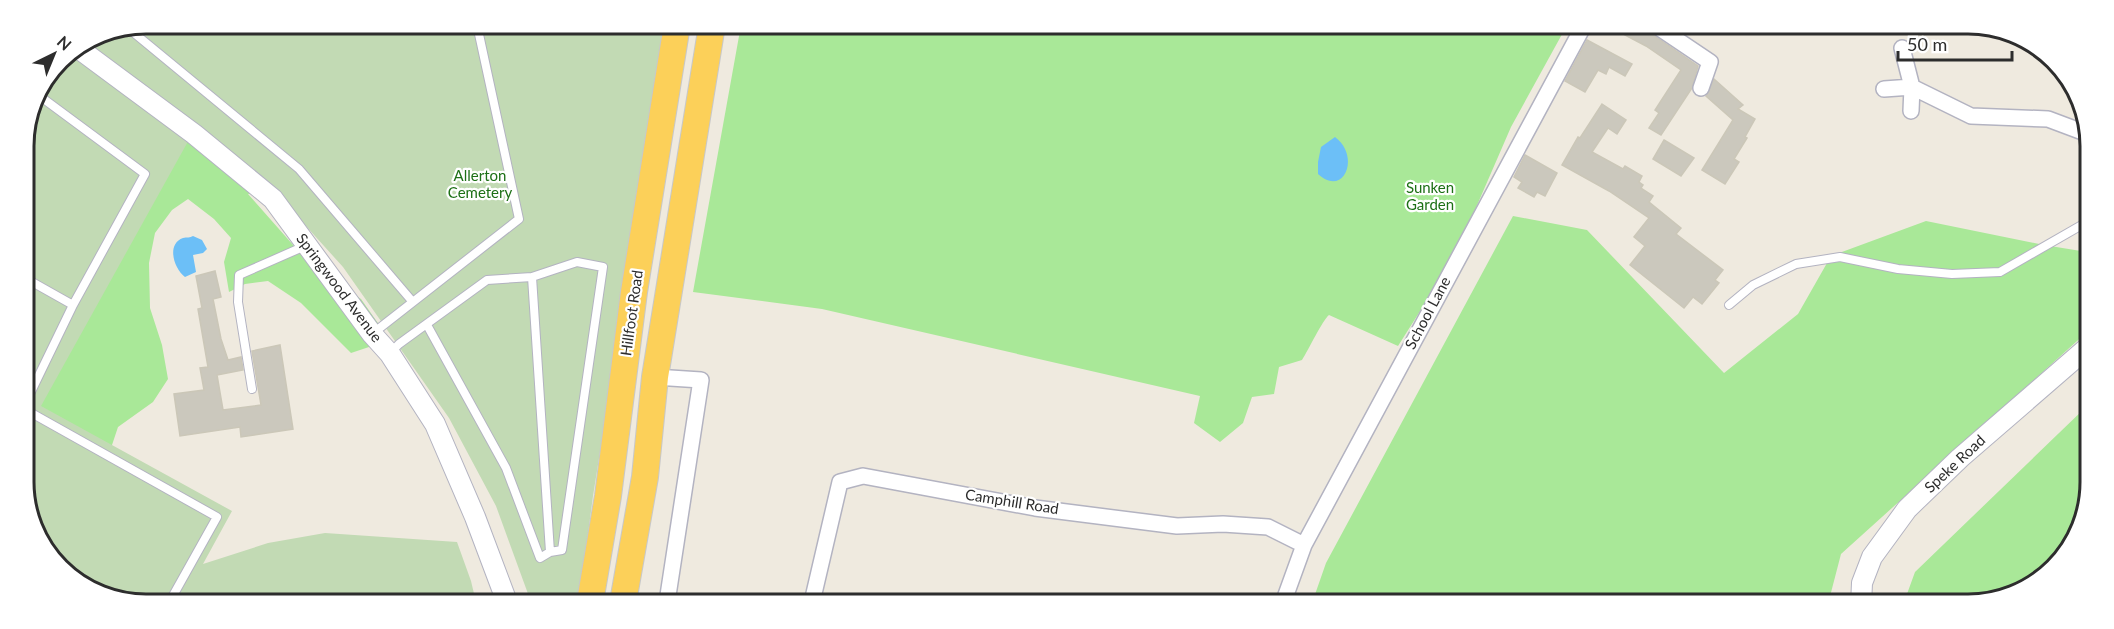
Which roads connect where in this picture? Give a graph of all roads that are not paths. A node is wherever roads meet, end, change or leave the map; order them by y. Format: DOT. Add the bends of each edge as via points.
graph roads {
  1 [pos="479,34"];
  2 [pos="676,34"];
  3 [pos="711,34"];
  4 [pos="1579,34"];
  5 [pos="1668,34"];
  6 [pos="136,35"];
  7 [pos="1902,48"];
  8 [pos="84,53"];
  9 [pos="1912,87"];
  10 [pos="1701,88"];
  11 [pos="1884,89"];
  12 [pos="45,100"];
  13 [pos="1911,111"];
  14 [pos="2078,130"];
  15 [pos="2080,226"];
  16 [pos="306,246"];
  17 [pos="532,277"];
  18 [pos="35,284"];
  19 [pos="412,301"];
  20 [pos="73,305"];
  21 [pos="1729,305"];
  22 [pos="428,325"];
  23 [pos="372,334"];
  24 [pos="390,354"];
  25 [pos="2080,354"];
  26 [pos="655,378"];
  27 [pos="35,383"];
  28 [pos="252,389"];
  29 [pos="35,415"];
  30 [pos="1304,544"];
  31 [pos="550,552"];
  32 [pos="174,594"];
  33 [pos="504,594"];
  34 [pos="591,594"];
  35 [pos="624,594"];
  36 [pos="668,594"];
  37 [pos="814,594"];
  38 [pos="1286,594"];
  39 [pos="1861,594"];
  1 -- 19 [label="lane" via="519,219"];
  2 -- 34 [label="highway, Hillfoot Road"];
  3 -- 26 [label="highway"];
  4 -- 30 [label="street, School Lane"];
  5 -- 10 [label="street" via="1710,62"];
  6 -- 19 [label="lane" via="299,169"];
  7 -- 9 [label="street"];
  8 -- 16 [label="street, Springwood Avenue" via="273,199"];
  9 -- 11 [label="street"];
  9 -- 13 [label="street"];
  9 -- 14 [label="street" via="1971,116 2048,119"];
  12 -- 20 [label="lane" via="145,174"];
  15 -- 21 [label="lane" via="2000,272 1952,274 1898,269 1840,257 1796,264 1753,285"];
  16 -- 23 [label="street, Springwood Avenue"];
  16 -- 28 [label="lane" via="238,275 238,302"];
  17 -- 22 [label="lane" via="486,280"];
  17 -- 31 [label="lane"];
  17 -- 31 [label="lane" via="577,262 603,267 562,550"];
  18 -- 20 [label="lane"];
  19 -- 23 [label="lane"];
  20 -- 27 [label="lane"];
  22 -- 24 [label="lane"];
  22 -- 31 [label="lane" via="506,468 540,558"];
  23 -- 24 [label="street, Springwood Avenue"];
  24 -- 33 [label="street, Springwood Avenue" via="435,424"];
  25 -- 39 [label="street, Speke Road" via="1907,509 1872,557"];
  26 -- 35 [label="highway" via="645,477"];
  26 -- 36 [label="street" via="701,380"];
  29 -- 32 [label="lane" via="217,517"];
  30 -- 37 [label="street, Camphill Road" via="1268,527 1177,526 1035,508 862,476 840,482"];
  30 -- 38 [label="street, School Lane"];
}
